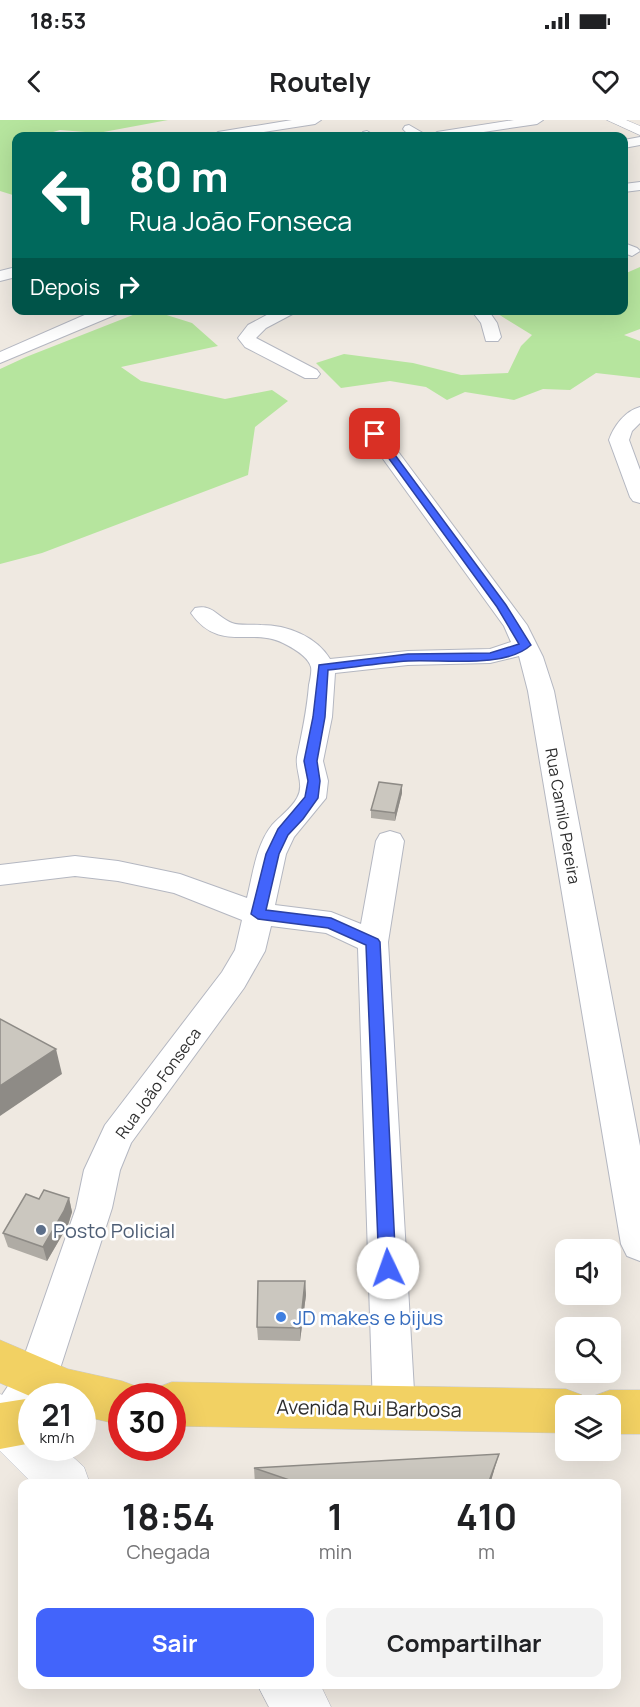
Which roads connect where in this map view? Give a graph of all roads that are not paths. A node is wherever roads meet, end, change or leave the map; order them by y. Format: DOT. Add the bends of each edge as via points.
graph roads {
  1 [pos="315,120"];
  2 [pos="614,120"];
  3 [pos="540,121"];
  4 [pos="638,128"];
  5 [pos="409,129"];
  6 [pos="242,132"];
  7 [pos="415,132"];
  8 [pos="464,132"];
  9 [pos="99,315"];
  10 [pos="282,315"];
  11 [pos="483,315"];
  12 [pos="492,337"];
  13 [pos="0,358"];
  14 [pos="312,374"];
  15 [pos="640,413"];
  16 [pos="375,434"];
  17 [pos="640,498"];
  18 [pos="203,613"];
  19 [pos="525,645"];
  20 [pos="323,667"];
  21 [pos="390,841"];
  22 [pos="0,874"];
  23 [pos="258,914"];
  24 [pos="373,942"];
  25 [pos="640,1244"];
  26 [pos="108,1400"];
  27 [pos="186,1404"];
  28 [pos="394,1408"];
  29 [pos="11,1411"];
  30 [pos="555,1411"];
  31 [pos="621,1412"];
  32 [pos="640,1412"];
  33 [pos="51,1479"];
  34 [pos="63,1479"];
  35 [pos="288,1689"];
  36 [pos="304,1707"];
  1 -- 6 [label="street"];
  2 -- 4 [label="main road"];
  3 -- 8 [label="street"];
  5 -- 7 [label="street"];
  9 -- 13 [label="street"];
  10 -- 14 [label="street" via="255,328 247,338"];
  11 -- 12 [label="street"];
  15 -- 17 [label="street" via="623,429 619,440"];
  16 -- 19 [label="street, Rua Camilo Pereira" via="502,607"];
  18 -- 20 [label="street" via="231,631 290,637 314,652"];
  19 -- 20 [label="street" via="490,656 408,658"];
  19 -- 25 [label="street, Rua Camilo Pereira" via="541,691"];
  20 -- 23 [label="street, Rua João Fonseca" via="310,761 312,798 282,832 272,854"];
  21 -- 24 [label="street"];
  22 -- 23 [label="street" via="75,866 118,871 180,884"];
  23 -- 24 [label="street" via="331,923"];
  23 -- 29 [label="street, Rua João Fonseca" via="250,951 233,980 117,1135 102,1170 94,1208"];
  24 -- 28 [label="street"];
  26 -- 29 [label="main road" via="66,1390"];
  27 -- 28 [label="main road, Avenida Rui Barbosa"];
  28 -- 30 [label="main road, Avenida Rui Barbosa"];
  29 -- 33 [label="main road" via="22,1462"];
  29 -- 34 [label="main road"];
  31 -- 32 [label="main road"];
  35 -- 36 [label="main road"];
}
